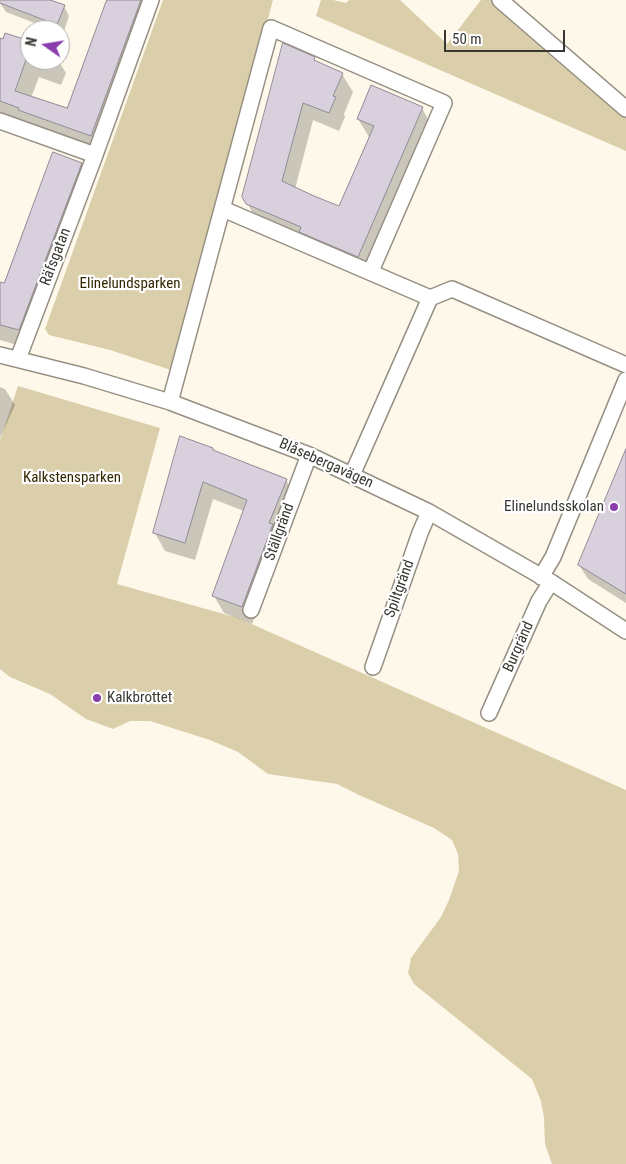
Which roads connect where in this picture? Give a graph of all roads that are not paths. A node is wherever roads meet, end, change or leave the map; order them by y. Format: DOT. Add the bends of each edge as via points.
graph roads {
  1 [pos="151,0"];
  2 [pos="500,0"];
  3 [pos="626,109"];
  4 [pos="0,121"];
  5 [pos="95,155"];
  6 [pos="223,209"];
  7 [pos="371,271"];
  8 [pos="430,298"];
  9 [pos="0,355"];
  10 [pos="18,360"];
  11 [pos="626,365"];
  12 [pos="626,380"];
  13 [pos="170,402"];
  14 [pos="310,455"];
  15 [pos="352,475"];
  16 [pos="429,512"];
  17 [pos="546,579"];
  18 [pos="251,610"];
  19 [pos="626,631"];
  20 [pos="373,666"];
  21 [pos="489,713"];
  1 -- 5 [label="street, Räfsgatan"];
  2 -- 3 [label="street"];
  4 -- 5 [label="street"];
  5 -- 10 [label="street, Räfsgatan"];
  6 -- 7 [label="street"];
  6 -- 7 [label="street" via="271,28 444,103"];
  6 -- 13 [label="street"];
  7 -- 8 [label="street"];
  8 -- 11 [label="street" via="452,290"];
  8 -- 15 [label="street"];
  9 -- 10 [label="street, Blåsebergavägen"];
  10 -- 13 [label="street, Blåsebergavägen"];
  12 -- 17 [label="street, Burgränd" via="552,557"];
  13 -- 14 [label="street, Blåsebergavägen"];
  14 -- 15 [label="street, Blåsebergavägen"];
  14 -- 18 [label="street, Ställgränd"];
  15 -- 16 [label="street, Blåsebergavägen"];
  16 -- 17 [label="street, Blåsebergavägen"];
  16 -- 20 [label="street, Spiltgränd"];
  17 -- 19 [label="street, Blåsebergavägen"];
  17 -- 21 [label="street, Burgränd" via="540,601"];
}
